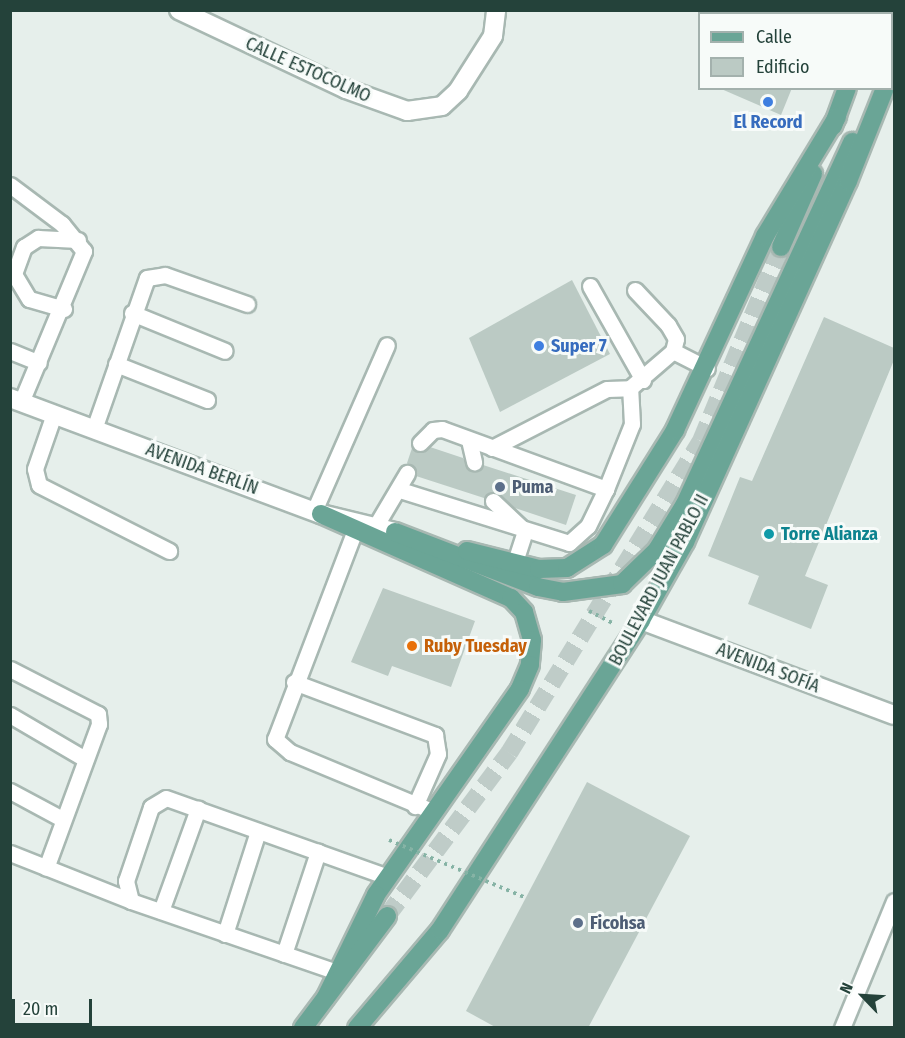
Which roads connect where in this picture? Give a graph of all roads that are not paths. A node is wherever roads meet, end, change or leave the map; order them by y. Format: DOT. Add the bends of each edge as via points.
graph roads {
  1 [pos="179,10"];
  2 [pos="496,10"];
  3 [pos="894,54"];
  4 [pos="893,62"];
  5 [pos="846,90"];
  6 [pos="877,90"];
  7 [pos="884,90"];
  8 [pos="837,117"];
  9 [pos="10,185"];
  10 [pos="78,240"];
  11 [pos="781,248"];
  12 [pos="590,286"];
  13 [pos="635,290"];
  14 [pos="247,303"];
  15 [pos="64,309"];
  16 [pos="132,313"];
  17 [pos="387,345"];
  18 [pos="10,351"];
  19 [pos="225,351"];
  20 [pos="673,351"];
  21 [pos="39,363"];
  22 [pos="116,364"];
  23 [pos="707,368"];
  24 [pos="636,384"];
  25 [pos="16,400"];
  26 [pos="207,400"];
  27 [pos="54,414"];
  28 [pos="94,429"];
  29 [pos="469,440"];
  30 [pos="420,443"];
  31 [pos="492,448"];
  32 [pos="474,462"];
  33 [pos="407,473"];
  34 [pos="606,489"];
  35 [pos="400,490"];
  36 [pos="493,501"];
  37 [pos="317,512"];
  38 [pos="375,527"];
  39 [pos="355,530"];
  40 [pos="525,531"];
  41 [pos="395,532"];
  42 [pos="169,551"];
  43 [pos="514,564"];
  44 [pos="641,620"];
  45 [pos="10,669"];
  46 [pos="294,682"];
  47 [pos="10,715"];
  48 [pos="894,715"];
  49 [pos="85,759"];
  50 [pos="10,791"];
  51 [pos="415,806"];
  52 [pos="198,809"];
  53 [pos="434,812"];
  54 [pos="62,819"];
  55 [pos="258,831"];
  56 [pos="318,852"];
  57 [pos="10,853"];
  58 [pos="46,868"];
  59 [pos="388,877"];
  60 [pos="894,900"];
  61 [pos="131,901"];
  62 [pos="161,911"];
  63 [pos="387,916"];
  64 [pos="225,934"];
  65 [pos="284,954"];
  66 [pos="337,972"];
  67 [pos="326,997"];
  68 [pos="303,1028"];
  69 [pos="357,1028"];
  70 [pos="842,1028"];
  1 -- 2 [label="street, CALLE ESTOCOLMO" via="346,89 407,111 442,106 476,68 493,36"];
  3 -- 4 [label="main road"];
  5 -- 8 [label="main road"];
  6 -- 41 [label="main road" via="685,504 657,550 622,584 593,591 538,587"];
  7 -- 44 [label="main road, BOULEVARD JUAN PABLO II" via="689,531"];
  8 -- 11 [label="main road"];
  8 -- 23 [label="main road" via="765,236"];
  9 -- 10 [label="lane"];
  10 -- 15 [label="lane" via="83,263"];
  10 -- 15 [label="lane" via="38,238 24,247 14,274 29,299"];
  12 -- 24 [label="lane"];
  13 -- 20 [label="lane" via="668,325 676,339"];
  14 -- 16 [label="lane" via="155,273 142,285"];
  15 -- 21 [label="lane"];
  16 -- 19 [label="lane"];
  16 -- 22 [label="lane"];
  17 -- 37 [label="lane"];
  18 -- 21 [label="lane"];
  20 -- 23 [label="lane"];
  20 -- 24 [label="lane"];
  21 -- 25 [label="lane"];
  22 -- 26 [label="lane"];
  22 -- 28 [label="lane"];
  23 -- 43 [label="main road" via="603,545 567,568"];
  24 -- 31 [label="lane" via="607,389"];
  24 -- 34 [label="lane" via="632,424"];
  25 -- 27 [label="street, AVENIDA BERLÍN"];
  27 -- 28 [label="street, AVENIDA BERLÍN"];
  27 -- 42 [label="lane" via="35,469 39,485"];
  28 -- 37 [label="street, AVENIDA BERLÍN"];
  29 -- 30 [label="lane" via="442,429 433,430"];
  29 -- 31 [label="lane"];
  29 -- 32 [label="lane"];
  31 -- 34 [label="lane"];
  33 -- 35 [label="lane"];
  34 -- 40 [label="lane" via="588,526 569,543"];
  35 -- 38 [label="lane"];
  35 -- 40 [label="lane"];
  36 -- 40 [label="lane"];
  37 -- 38 [label="street, AVENIDA BERLÍN"];
  37 -- 39 [label="main road"];
  38 -- 41 [label="street, AVENIDA BERLÍN"];
  39 -- 46 [label="lane"];
  39 -- 53 [label="main road" via="511,598 524,612 532,640 530,665 520,689"];
  40 -- 43 [label="lane"];
  41 -- 43 [label="main road"];
  44 -- 48 [label="street, AVENIDA SOFÍA"];
  44 -- 69 [label="main road, BOULEVARD JUAN PABLO II" via="440,930"];
  45 -- 49 [label="lane" via="98,714"];
  46 -- 51 [label="lane" via="274,731 280,745"];
  46 -- 51 [label="lane" via="435,735 438,754"];
  47 -- 49 [label="lane"];
  49 -- 54 [label="lane"];
  50 -- 54 [label="lane"];
  51 -- 53 [label="lane"];
  52 -- 55 [label="lane"];
  52 -- 61 [label="lane" via="166,798 151,807 126,881"];
  52 -- 62 [label="lane"];
  53 -- 59 [label="main road"];
  54 -- 58 [label="lane"];
  55 -- 56 [label="lane"];
  55 -- 64 [label="lane"];
  56 -- 59 [label="lane"];
  56 -- 65 [label="lane"];
  57 -- 58 [label="lane"];
  58 -- 61 [label="lane"];
  59 -- 66 [label="main road"];
  60 -- 70 [label="lane"];
  61 -- 62 [label="lane"];
  62 -- 64 [label="lane"];
  63 -- 67 [label="main road"];
  64 -- 65 [label="lane"];
  65 -- 66 [label="lane"];
  66 -- 67 [label="main road"];
  67 -- 68 [label="main road"];
}
